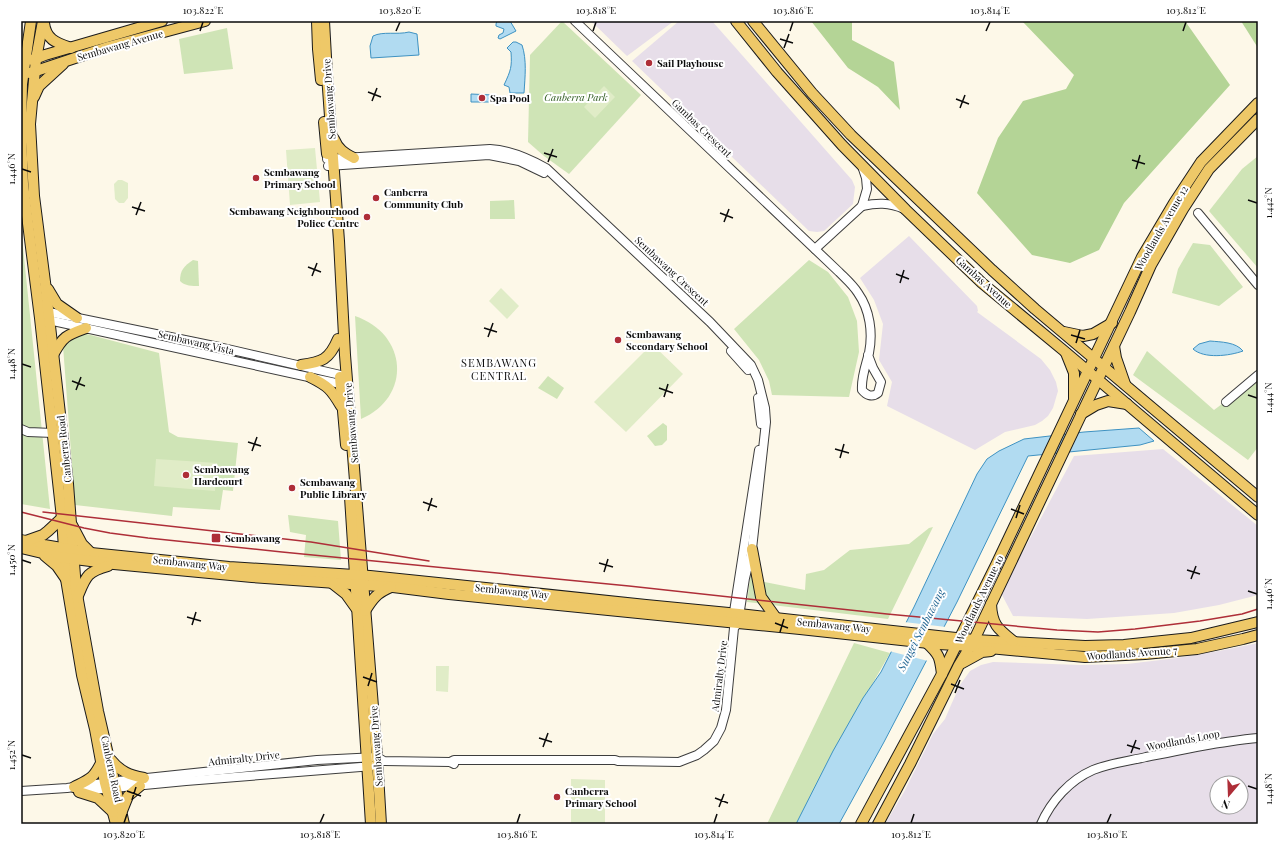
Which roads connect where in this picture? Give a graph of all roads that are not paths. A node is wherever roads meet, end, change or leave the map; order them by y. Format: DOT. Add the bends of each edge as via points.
graph roads {
  1 [pos="31,21"];
  2 [pos="43,21"];
  3 [pos="162,21"];
  4 [pos="205,21"];
  5 [pos="575,21"];
  6 [pos="736,21"];
  7 [pos="753,21"];
  8 [pos="318,22"];
  9 [pos="28,35"];
  10 [pos="21,45"];
  11 [pos="71,48"];
  12 [pos="36,59"];
  13 [pos="66,62"];
  14 [pos="23,70"];
  15 [pos="35,71"];
  16 [pos="812,93"];
  17 [pos="803,101"];
  18 [pos="32,103"];
  19 [pos="1258,103"];
  20 [pos="1258,119"];
  21 [pos="839,123"];
  22 [pos="829,130"];
  23 [pos="21,132"];
  24 [pos="332,134"];
  25 [pos="354,158"];
  26 [pos="331,163"];
  27 [pos="862,166"];
  28 [pos="862,206"];
  29 [pos="906,210"];
  30 [pos="1198,214"];
  31 [pos="815,249"];
  32 [pos="42,279"];
  33 [pos="1258,285"];
  34 [pos="44,315"];
  35 [pos="77,318"];
  36 [pos="1112,323"];
  37 [pos="86,328"];
  38 [pos="1062,332"];
  39 [pos="338,339"];
  40 [pos="1114,346"];
  41 [pos="1065,351"];
  42 [pos="53,355"];
  43 [pos="868,355"];
  44 [pos="1094,359"];
  45 [pos="301,365"];
  46 [pos="1104,367"];
  47 [pos="1088,371"];
  48 [pos="1258,375"];
  49 [pos="310,377"];
  50 [pos="1098,379"];
  51 [pos="344,380"];
  52 [pos="1125,385"];
  53 [pos="1074,400"];
  54 [pos="1226,402"];
  55 [pos="1127,404"];
  56 [pos="342,408"];
  57 [pos="1081,414"];
  58 [pos="21,429"];
  59 [pos="53,433"];
  60 [pos="1258,498"];
  61 [pos="1258,515"];
  62 [pos="66,520"];
  63 [pos="23,543"];
  64 [pos="752,549"];
  65 [pos="42,553"];
  66 [pos="91,553"];
  67 [pos="68,554"];
  68 [pos="114,564"];
  69 [pos="66,579"];
  70 [pos="359,580"];
  71 [pos="331,582"];
  72 [pos="438,583"];
  73 [pos="393,587"];
  74 [pos="449,594"];
  75 [pos="77,598"];
  76 [pos="991,604"];
  77 [pos="361,610"];
  78 [pos="776,618"];
  79 [pos="735,620"];
  80 [pos="1258,622"];
  81 [pos="883,634"];
  82 [pos="1258,635"];
  83 [pos="940,640"];
  84 [pos="1013,641"];
  85 [pos="958,642"];
  86 [pos="927,643"];
  87 [pos="972,643"];
  88 [pos="998,650"];
  89 [pos="959,665"];
  90 [pos="942,674"];
  91 [pos="1258,738"];
  92 [pos="106,760"];
  93 [pos="375,761"];
  94 [pos="142,782"];
  95 [pos="111,786"];
  96 [pos="77,789"];
  97 [pos="21,791"];
  98 [pos="21,795"];
  99 [pos="117,813"];
  100 [pos="116,824"];
  101 [pos="124,824"];
  102 [pos="371,824"];
  103 [pos="381,824"];
  104 [pos="861,824"];
  105 [pos="878,824"];
  106 [pos="1041,824"];
  1 -- 9 [label="main road, Canberra Road"];
  2 -- 11 [label="main road" via="48,36"];
  2 -- 12 [label="main road, Canberra Road"];
  3 -- 11 [label="main road, Sembawang Avenue"];
  4 -- 13 [label="main road, Sembawang Avenue" via="108,47"];
  5 -- 31 [label="street, Gambas Crescent"];
  6 -- 17 [label="main road, Gambas Avenue"];
  7 -- 16 [label="main road, Gambas Avenue"];
  8 -- 24 [label="main road, Sembawang Drive"];
  8 -- 26 [label="main road, Sembawang Drive" via="318,49"];
  9 -- 10 [label="main road"];
  9 -- 14 [label="main road, Canberra Road"];
  11 -- 12 [label="main road, Sembawang Avenue"];
  12 -- 14 [label="main road, Sembawang Avenue"];
  12 -- 15 [label="main road, Canberra Road"];
  13 -- 15 [label="main road, Sembawang Avenue"];
  13 -- 18 [label="main road" via="40,86"];
  14 -- 15 [label="main road, Sembawang Avenue"];
  14 -- 23 [label="main road, Canberra Road"];
  15 -- 18 [label="main road, Canberra Road"];
  16 -- 17 [label="main road" via="812,102"];
  16 -- 21 [label="main road, Gambas Avenue"];
  17 -- 22 [label="main road, Gambas Avenue"];
  18 -- 32 [label="main road, Canberra Road" via="30,124 33,184"];
  19 -- 36 [label="main road, Woodlands Avenue 12" via="1201,162 1142,257"];
  20 -- 40 [label="main road, Woodlands Avenue 12" via="1209,169 1183,208 1151,264"];
  21 -- 22 [label="main road" via="830,121"];
  21 -- 38 [label="main road, Gambas Avenue" via="992,270"];
  22 -- 27 [label="main road, Gambas Avenue"];
  23 -- 32 [label="main road, Canberra Road" via="23,184"];
  24 -- 25 [label="main road" via="336,145"];
  24 -- 26 [label="main road, Sembawang Drive"];
  25 -- 26 [label="street, Sembawang Crescent"];
  25 -- 64 [label="street, Sembawang Crescent" via="490,149 507,151 530,159 546,168 710,322 751,366 758,380 765,408 764,446"];
  26 -- 39 [label="main road, Sembawang Drive"];
  26 -- 51 [label="main road, Sembawang Drive"];
  26 -- 79 [label="street, Sembawang Crescent" via="489,155 526,164 549,177 701,320 748,369 760,405 761,433"];
  27 -- 28 [label="street" via="867,189"];
  27 -- 29 [label="main road, Gambas Avenue"];
  28 -- 29 [label="street" via="881,203 896,205"];
  28 -- 31 [label="street"];
  29 -- 41 [label="main road, Gambas Avenue" via="982,282"];
  30 -- 33 [label="street"];
  31 -- 43 [label="street, Gambas Crescent" via="859,293 867,310 870,325"];
  32 -- 34 [label="main road, Canberra Road"];
  32 -- 35 [label="main road" via="57,304"];
  34 -- 35 [label="street, Sembawang Vista"];
  34 -- 37 [label="street, Sembawang Vista"];
  34 -- 42 [label="main road, Canberra Road"];
  34 -- 59 [label="main road, Canberra Road"];
  35 -- 45 [label="street, Sembawang Vista"];
  36 -- 38 [label="main road" via="1083,336"];
  36 -- 44 [label="main road, Woodlands Avenue 12"];
  37 -- 42 [label="main road" via="60,342"];
  37 -- 49 [label="street, Sembawang Vista"];
  38 -- 44 [label="main road, Gambas Avenue"];
  39 -- 45 [label="main road" via="334,349 321,361"];
  39 -- 51 [label="main road, Sembawang Drive"];
  40 -- 46 [label="main road, Woodlands Avenue 12"];
  40 -- 52 [label="main road"];
  41 -- 47 [label="main road, Gambas Avenue"];
  41 -- 53 [label="main road" via="1074,373"];
  42 -- 62 [label="main road, Canberra Road" via="68,484"];
  44 -- 46 [label="main road, Gambas Avenue"];
  44 -- 47 [label="main road, Woodlands Avenue 12"];
  45 -- 51 [label="street, Sembawang Vista"];
  46 -- 50 [label="main road, Woodlands Avenue 12"];
  46 -- 52 [label="main road, Gambas Avenue"];
  47 -- 50 [label="main road, Gambas Avenue"];
  47 -- 53 [label="main road, Woodlands Avenue 10"];
  48 -- 54 [label="street"];
  49 -- 51 [label="street, Sembawang Vista"];
  49 -- 56 [label="main road" via="332,391"];
  50 -- 55 [label="main road, Gambas Avenue"];
  50 -- 57 [label="main road, Woodlands Avenue 10"];
  51 -- 56 [label="main road, Sembawang Drive"];
  51 -- 70 [label="main road, Sembawang Drive"];
  52 -- 60 [label="main road, Gambas Avenue"];
  53 -- 85 [label="main road, Woodlands Avenue 10"];
  55 -- 57 [label="main road" via="1108,401"];
  55 -- 61 [label="main road, Gambas Avenue"];
  56 -- 70 [label="main road, Sembawang Drive"];
  57 -- 76 [label="main road, Woodlands Avenue 10"];
  58 -- 59 [label="street" via="28,432"];
  59 -- 62 [label="main road, Canberra Road"];
  62 -- 63 [label="main road" via="43,535"];
  62 -- 66 [label="main road"];
  62 -- 67 [label="main road, Canberra Road"];
  63 -- 65 [label="main road"];
  63 -- 67 [label="main road"];
  64 -- 78 [label="main road" via="761,597"];
  64 -- 79 [label="street, Sembawang Crescent"];
  65 -- 67 [label="main road"];
  65 -- 69 [label="main road"];
  66 -- 67 [label="main road, Sembawang Way"];
  66 -- 70 [label="main road, Sembawang Way"];
  67 -- 68 [label="main road, Sembawang Way"];
  67 -- 69 [label="main road, Canberra Road"];
  67 -- 75 [label="main road, Canberra Road"];
  68 -- 71 [label="main road, Sembawang Way" via="258,578"];
  68 -- 75 [label="main road" via="96,569 85,578"];
  69 -- 92 [label="main road, Canberra Road" via="82,675"];
  70 -- 71 [label="main road, Sembawang Way"];
  70 -- 72 [label="main road, Sembawang Way"];
  70 -- 73 [label="main road, Sembawang Way"];
  70 -- 77 [label="main road, Sembawang Drive"];
  71 -- 77 [label="main road"];
  72 -- 74 [label="main road" via="440,589"];
  72 -- 79 [label="main road, Sembawang Way" via="638,604"];
  73 -- 74 [label="main road, Sembawang Way"];
  73 -- 77 [label="main road" via="380,592"];
  74 -- 79 [label="main road, Sembawang Way"];
  75 -- 92 [label="main road, Canberra Road"];
  76 -- 84 [label="main road" via="991,616 998,629"];
  76 -- 87 [label="main road, Woodlands Avenue 10"];
  77 -- 93 [label="main road, Sembawang Drive"];
  78 -- 79 [label="main road, Sembawang Way"];
  78 -- 81 [label="main road, Sembawang Way"];
  79 -- 81 [label="main road, Sembawang Way" via="800,629"];
  79 -- 93 [label="street, Admiralty Drive" via="726,710 721,728 714,741 697,755 679,762 618,761 615,764 454,764"];
  80 -- 84 [label="main road, Woodlands Avenue 7" via="1191,638 1124,645 1085,646"];
  81 -- 83 [label="main road, Sembawang Way"];
  81 -- 86 [label="main road, Sembawang Way"];
  82 -- 88 [label="main road, Woodlands Avenue 7" via="1197,649 1145,654 1085,657"];
  83 -- 85 [label="main road, Sembawang Way"];
  83 -- 86 [label="main road, Sembawang Way"];
  84 -- 87 [label="main road, Woodlands Avenue 7"];
  85 -- 87 [label="main road, Woodlands Avenue 7"];
  85 -- 90 [label="main road, Woodlands Avenue 10"];
  86 -- 90 [label="main road" via="940,658"];
  87 -- 88 [label="main road, Woodlands Avenue 7"];
  87 -- 89 [label="main road, Woodlands Avenue 10"];
  88 -- 89 [label="main road" via="982,652"];
  89 -- 105 [label="main road, Woodlands Avenue 10"];
  90 -- 104 [label="main road, Woodlands Avenue 10"];
  91 -- 106 [label="street, Woodlands Loop" via="1190,748 1113,764 1092,771 1078,779 1055,799"];
  92 -- 94 [label="main road"];
  92 -- 95 [label="main road, Canberra Road"];
  92 -- 96 [label="main road" via="92,778"];
  93 -- 94 [label="street, Admiralty Drive" via="180,781"];
  93 -- 102 [label="main road, Sembawang Drive"];
  93 -- 103 [label="main road, Sembawang Drive"];
  94 -- 95 [label="street, Admiralty Drive"];
  94 -- 99 [label="main road" via="128,796"];
  95 -- 96 [label="street, Admiralty Drive"];
  95 -- 99 [label="main road, Canberra Road"];
  96 -- 97 [label="street"];
  96 -- 98 [label="street"];
  96 -- 99 [label="main road" via="98,798"];
  99 -- 100 [label="main road, Canberra Road"];
  99 -- 101 [label="main road, Canberra Road"];
}
